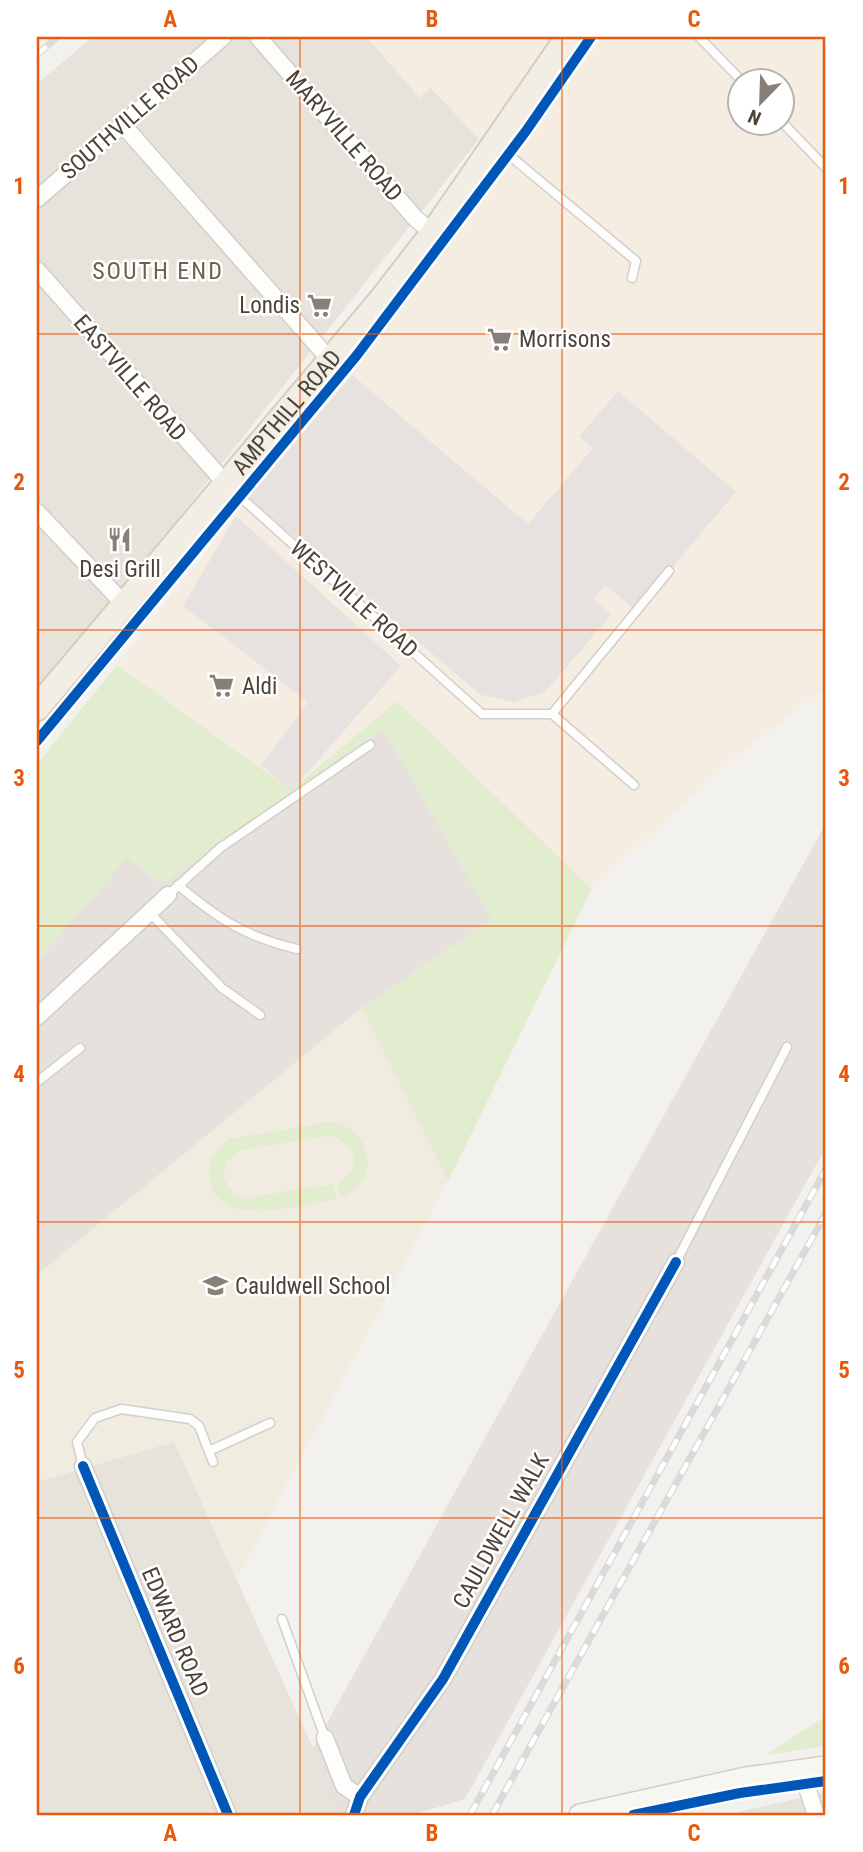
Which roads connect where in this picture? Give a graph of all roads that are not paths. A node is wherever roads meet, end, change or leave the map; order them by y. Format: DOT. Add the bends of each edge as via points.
graph roads {
  1 [pos="223,37"];
  2 [pos="258,37"];
  3 [pos="568,37"];
  4 [pos="698,37"];
  5 [pos="727,66"];
  6 [pos="123,125"];
  7 [pos="795,136"];
  8 [pos="495,143"];
  9 [pos="826,168"];
  10 [pos="37,199"];
  11 [pos="433,233"];
  12 [pos="37,270"];
  13 [pos="632,278"];
  14 [pos="331,361"];
  15 [pos="226,484"];
  16 [pos="37,512"];
  17 [pos="669,571"];
  18 [pos="124,604"];
  19 [pos="37,708"];
  20 [pos="552,713"];
  21 [pos="370,745"];
  22 [pos="635,785"];
  23 [pos="173,890"];
  24 [pos="149,912"];
  25 [pos="297,949"];
  26 [pos="260,1015"];
  27 [pos="37,1017"];
  28 [pos="787,1047"];
  29 [pos="80,1048"];
  30 [pos="37,1082"];
  31 [pos="676,1262"];
  32 [pos="270,1423"];
  33 [pos="209,1451"];
  34 [pos="213,1462"];
  35 [pos="83,1466"];
  36 [pos="282,1619"];
  37 [pos="325,1738"];
  38 [pos="826,1767"];
  39 [pos="803,1772"];
  40 [pos="360,1797"];
  41 [pos="228,1815"];
  42 [pos="355,1815"];
  43 [pos="580,1815"];
  44 [pos="816,1815"];
  1 -- 6 [label="street, SOUTHVILLE ROAD"];
  2 -- 11 [label="street, MARYVILLE ROAD"];
  3 -- 8 [label="main road, AMPTHILL ROAD"];
  4 -- 5 [label="lane"];
  6 -- 10 [label="street, SOUTHVILLE ROAD"];
  6 -- 14 [label="street"];
  7 -- 9 [label="lane"];
  8 -- 11 [label="main road, AMPTHILL ROAD"];
  8 -- 13 [label="lane" via="636,261"];
  11 -- 14 [label="main road, AMPTHILL ROAD"];
  12 -- 15 [label="street, EASTVILLE ROAD"];
  14 -- 15 [label="main road, AMPTHILL ROAD"];
  15 -- 18 [label="main road, AMPTHILL ROAD"];
  15 -- 20 [label="lane, WESTVILLE ROAD" via="482,715"];
  16 -- 18 [label="street"];
  17 -- 20 [label="lane"];
  18 -- 19 [label="main road, AMPTHILL ROAD"];
  20 -- 22 [label="lane"];
  21 -- 23 [label="lane" via="220,848"];
  23 -- 24 [label="street"];
  23 -- 25 [label="lane" via="260,940"];
  24 -- 26 [label="lane" via="222,988"];
  24 -- 27 [label="street"];
  28 -- 31 [label="lane"];
  29 -- 30 [label="lane"];
  31 -- 40 [label="street, CAULDWELL WALK" via="443,1679"];
  32 -- 33 [label="lane"];
  33 -- 34 [label="lane"];
  33 -- 35 [label="lane" via="199,1426 190,1419 121,1409 94,1418 77,1443"];
  35 -- 41 [label="street, EDWARD ROAD"];
  36 -- 37 [label="lane"];
  37 -- 40 [label="street" via="344,1786"];
  38 -- 39 [label="main road"];
  39 -- 43 [label="main road" via="746,1778 669,1801"];
  39 -- 44 [label="street"];
  40 -- 42 [label="street, CAULDWELL WALK"];
}
